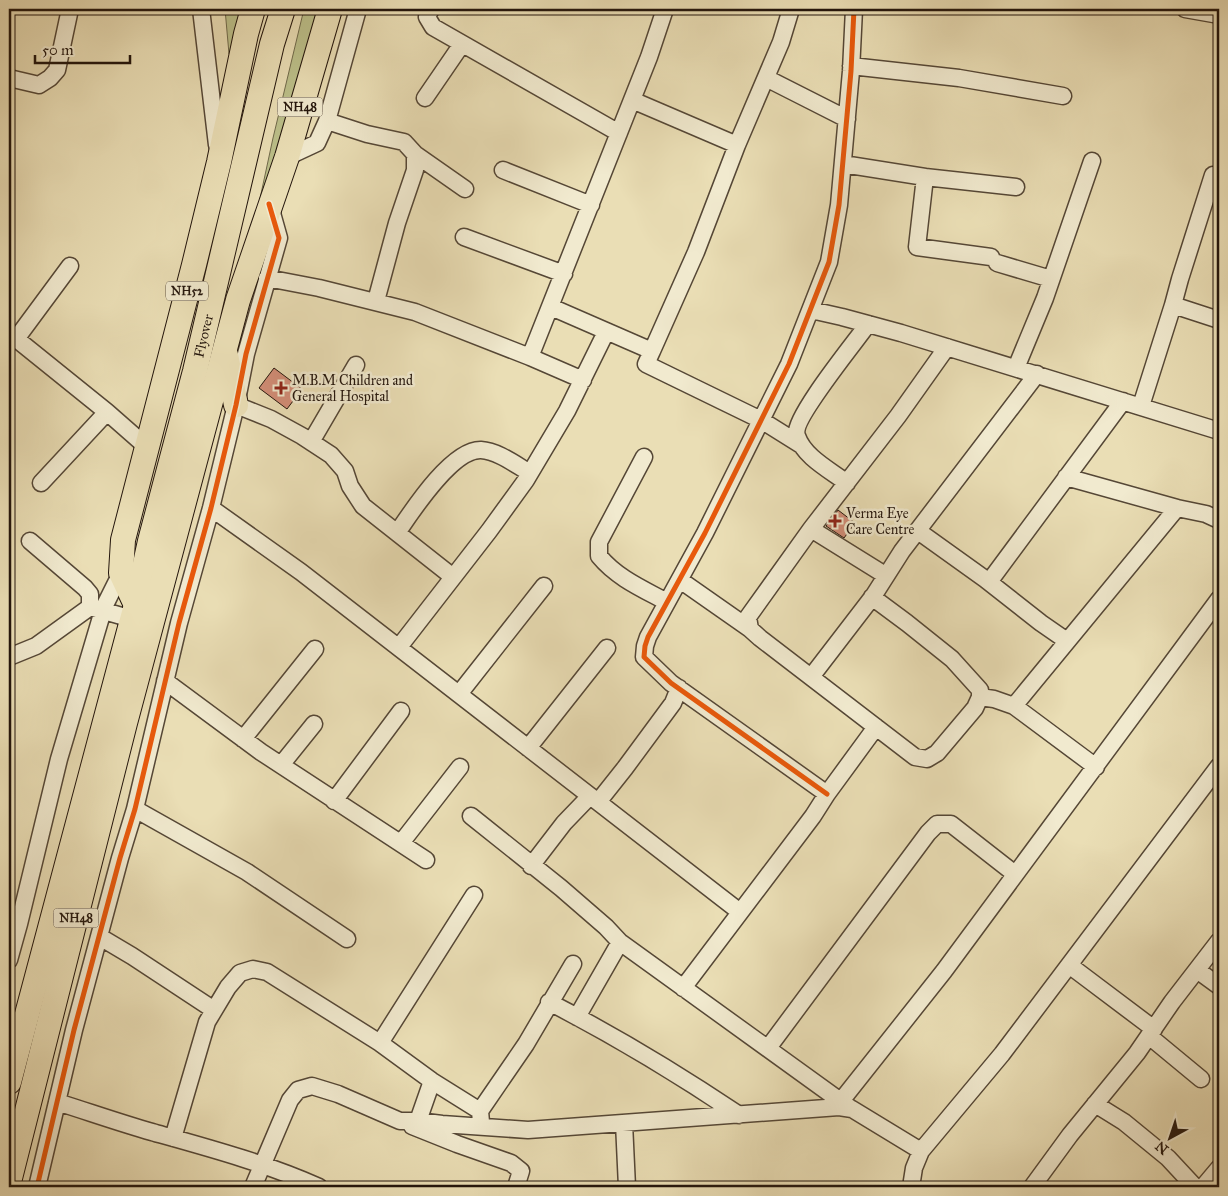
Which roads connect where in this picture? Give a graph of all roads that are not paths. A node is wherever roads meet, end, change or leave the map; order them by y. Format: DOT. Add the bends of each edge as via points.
graph roads {
  1 [pos="70,9"];
  2 [pos="201,9"];
  3 [pos="253,9"];
  4 [pos="283,9"];
  5 [pos="330,9"];
  6 [pos="358,9"];
  7 [pos="431,9"];
  8 [pos="665,9"];
  9 [pos="791,9"];
  10 [pos="854,9"];
  11 [pos="1185,9"];
  12 [pos="1219,16"];
  13 [pos="462,44"];
  14 [pos="851,66"];
  15 [pos="9,78"];
  16 [pos="766,78"];
  17 [pos="1063,96"];
  18 [pos="425,98"];
  19 [pos="632,100"];
  20 [pos="847,120"];
  21 [pos="327,121"];
  22 [pos="619,133"];
  23 [pos="737,145"];
  24 [pos="415,154"];
  25 [pos="287,156"];
  26 [pos="1092,161"];
  27 [pos="219,162"];
  28 [pos="843,164"];
  29 [pos="503,170"];
  30 [pos="1213,175"];
  31 [pos="924,177"];
  32 [pos="1016,187"];
  33 [pos="465,189"];
  34 [pos="269,204"];
  35 [pos="591,205"];
  36 [pos="464,237"];
  37 [pos="70,266"];
  38 [pos="564,274"];
  39 [pos="267,278"];
  40 [pos="1051,279"];
  41 [pos="376,301"];
  42 [pos="1173,305"];
  43 [pos="551,307"];
  44 [pos="811,310"];
  45 [pos="1219,320"];
  46 [pos="868,324"];
  47 [pos="606,332"];
  48 [pos="12,336"];
  49 [pos="947,347"];
  50 [pos="225,348"];
  51 [pos="652,351"];
  52 [pos="530,357"];
  53 [pos="356,365"];
  54 [pos="1016,368"];
  55 [pos="1037,374"];
  56 [pos="583,380"];
  57 [pos="1123,401"];
  58 [pos="236,405"];
  59 [pos="1141,406"];
  60 [pos="107,412"];
  61 [pos="761,420"];
  62 [pos="1219,431"];
  63 [pos="311,442"];
  64 [pos="801,445"];
  65 [pos="148,448"];
  66 [pos="644,457"];
  67 [pos="530,473"];
  68 [pos="1066,476"];
  69 [pos="41,483"];
  70 [pos="847,483"];
  71 [pos="211,508"];
  72 [pos="1177,508"];
  73 [pos="1219,520"];
  74 [pos="812,529"];
  75 [pos="918,531"];
  76 [pos="397,533"];
  77 [pos="30,542"];
  78 [pos="120,573"];
  79 [pos="886,575"];
  80 [pos="453,577"];
  81 [pos="680,580"];
  82 [pos="989,582"];
  83 [pos="544,586"];
  84 [pos="872,597"];
  85 [pos="1219,599"];
  86 [pos="667,602"];
  87 [pos="96,609"];
  88 [pos="134,612"];
  89 [pos="750,629"];
  90 [pos="1067,641"];
  91 [pos="399,647"];
  92 [pos="606,648"];
  93 [pos="315,649"];
  94 [pos="9,657"];
  95 [pos="811,677"];
  96 [pos="165,681"];
  97 [pos="679,688"];
  98 [pos="459,694"];
  99 [pos="980,697"];
  100 [pos="1014,706"];
  101 [pos="401,711"];
  102 [pos="314,724"];
  103 [pos="876,727"];
  104 [pos="243,739"];
  105 [pos="528,748"];
  106 [pos="281,765"];
  107 [pos="1219,766"];
  108 [pos="1096,767"];
  109 [pos="460,768"];
  110 [pos="827,794"];
  111 [pos="594,799"];
  112 [pos="334,801"];
  113 [pos="135,809"];
  114 [pos="471,816"];
  115 [pos="401,843"];
  116 [pos="426,860"];
  117 [pos="531,866"];
  118 [pos="1015,874"];
  119 [pos="474,895"];
  120 [pos="740,912"];
  121 [pos="14,922"];
  122 [pos="100,937"];
  123 [pos="347,939"];
  124 [pos="1219,941"];
  125 [pos="620,942"];
  126 [pos="9,960"];
  127 [pos="572,964"];
  128 [pos="1070,965"];
  129 [pos="1197,970"];
  130 [pos="1219,986"];
  131 [pos="683,988"];
  132 [pos="549,1002"];
  133 [pos="214,1010"];
  134 [pos="577,1017"];
  135 [pos="1151,1033"];
  136 [pos="380,1043"];
  137 [pos="768,1048"];
  138 [pos="1201,1079"];
  139 [pos="432,1081"];
  140 [pos="9,1082"];
  141 [pos="57,1102"];
  142 [pos="1095,1104"];
  143 [pos="847,1105"];
  144 [pos="739,1115"];
  145 [pos="481,1119"];
  146 [pos="418,1120"];
  147 [pos="400,1121"];
  148 [pos="624,1123"];
  149 [pos="174,1138"];
  150 [pos="921,1151"];
  151 [pos="262,1165"];
  152 [pos="1219,1168"];
  153 [pos="9,1182"];
  154 [pos="37,1187"];
  155 [pos="253,1187"];
  156 [pos="320,1187"];
  157 [pos="516,1187"];
  158 [pos="627,1187"];
  159 [pos="911,1187"];
  160 [pos="1032,1187"];
  161 [pos="1195,1187"];
  162 [pos="1203,1187"];
  1 -- 15 [label="street" via="57,70 50,78 39,85"];
  2 -- 27 [label="street"];
  3 -- 27 [label="highway, NH52"];
  4 -- 88 [label="highway, Flyover / NH48"];
  5 -- 25 [label="highway, NH48"];
  6 -- 21 [label="street"];
  7 -- 13 [label="street" via="427,17 433,27"];
  8 -- 19 [label="street"];
  9 -- 16 [label="street"];
  10 -- 14 [label="street"];
  11 -- 12 [label="street"];
  13 -- 18 [label="street"];
  13 -- 22 [label="street"];
  14 -- 17 [label="street" via="959,78"];
  14 -- 20 [label="street"];
  16 -- 20 [label="street"];
  16 -- 23 [label="street"];
  19 -- 22 [label="street"];
  19 -- 23 [label="street"];
  20 -- 28 [label="street"];
  21 -- 24 [label="street" via="404,142"];
  21 -- 25 [label="street" via="317,143"];
  22 -- 35 [label="street"];
  23 -- 51 [label="street" via="696,252"];
  24 -- 33 [label="street"];
  24 -- 41 [label="street" via="415,170"];
  25 -- 34 [label="highway, NH48"];
  26 -- 40 [label="street"];
  27 -- 65 [label="highway, NH52"];
  28 -- 31 [label="street"];
  28 -- 44 [label="street" via="829,262"];
  29 -- 35 [label="street"];
  30 -- 42 [label="street"];
  31 -- 32 [label="street"];
  31 -- 40 [label="street" via="917,247 994,260"];
  34 -- 39 [label="street" via="279,238"];
  34 -- 50 [label="highway, NH48"];
  35 -- 38 [label="street"];
  36 -- 38 [label="street"];
  37 -- 48 [label="street"];
  38 -- 43 [label="street"];
  39 -- 41 [label="street"];
  39 -- 58 [label="street"];
  40 -- 54 [label="street"];
  41 -- 52 [label="street" via="415,312"];
  42 -- 45 [label="street"];
  42 -- 59 [label="street"];
  43 -- 47 [label="street"];
  43 -- 52 [label="street"];
  44 -- 46 [label="street"];
  44 -- 61 [label="street"];
  46 -- 49 [label="street"];
  46 -- 64 [label="street" via="797,424 795,434"];
  47 -- 51 [label="street"];
  47 -- 56 [label="street"];
  48 -- 60 [label="street"];
  49 -- 54 [label="street"];
  49 -- 70 [label="street"];
  50 -- 58 [label="highway"];
  50 -- 153 [label="highway, NH48"];
  51 -- 61 [label="street" via="646,364"];
  52 -- 56 [label="street"];
  53 -- 63 [label="street"];
  54 -- 55 [label="street"];
  55 -- 57 [label="street"];
  55 -- 75 [label="street"];
  56 -- 67 [label="street"];
  57 -- 59 [label="street"];
  57 -- 68 [label="street"];
  58 -- 63 [label="street"];
  58 -- 71 [label="street"];
  59 -- 62 [label="street"];
  60 -- 65 [label="street"];
  60 -- 69 [label="street"];
  61 -- 64 [label="street"];
  61 -- 81 [label="street"];
  63 -- 76 [label="street" via="336,460 363,506"];
  64 -- 70 [label="street"];
  65 -- 78 [label="highway, NH52" via="132,499"];
  66 -- 86 [label="street" via="599,542 599,556 626,580"];
  67 -- 76 [label="street" via="498,455 480,450 462,457 446,469 421,497"];
  67 -- 80 [label="street"];
  68 -- 72 [label="street"];
  68 -- 82 [label="street"];
  70 -- 74 [label="street"];
  71 -- 91 [label="street"];
  71 -- 96 [label="street"];
  72 -- 73 [label="street"];
  72 -- 90 [label="street"];
  74 -- 79 [label="street"];
  74 -- 89 [label="street" via="748,616"];
  75 -- 79 [label="street"];
  75 -- 82 [label="street"];
  76 -- 80 [label="street"];
  77 -- 87 [label="street" via="85,588"];
  78 -- 87 [label="street"];
  78 -- 88 [label="highway"];
  79 -- 84 [label="street"];
  80 -- 91 [label="street"];
  81 -- 86 [label="street"];
  81 -- 89 [label="street"];
  82 -- 90 [label="street"];
  83 -- 98 [label="street"];
  84 -- 95 [label="street"];
  84 -- 99 [label="street" via="952,659 980,690"];
  85 -- 108 [label="street"];
  86 -- 97 [label="street" via="648,637 644,657"];
  87 -- 88 [label="street"];
  87 -- 94 [label="street" via="36,646"];
  87 -- 121 [label="street"];
  88 -- 140 [label="highway, NH48"];
  89 -- 95 [label="street"];
  90 -- 100 [label="street"];
  91 -- 98 [label="street"];
  92 -- 105 [label="street"];
  93 -- 104 [label="street"];
  95 -- 103 [label="street"];
  96 -- 104 [label="street"];
  96 -- 113 [label="street"];
  97 -- 110 [label="street"];
  97 -- 111 [label="street" via="673,702 625,768"];
  98 -- 105 [label="street"];
  99 -- 100 [label="street" via="994,698"];
  99 -- 103 [label="street" via="975,708 937,753 927,759 915,757"];
  100 -- 108 [label="street"];
  101 -- 112 [label="street"];
  102 -- 106 [label="street"];
  103 -- 110 [label="street"];
  104 -- 106 [label="street"];
  105 -- 111 [label="street"];
  106 -- 112 [label="street"];
  107 -- 128 [label="street"];
  108 -- 118 [label="street"];
  109 -- 115 [label="street"];
  110 -- 120 [label="street"];
  111 -- 117 [label="street" via="564,823"];
  111 -- 120 [label="street"];
  112 -- 115 [label="street"];
  113 -- 122 [label="street"];
  113 -- 123 [label="street" via="247,872"];
  114 -- 117 [label="street"];
  115 -- 116 [label="street"];
  117 -- 125 [label="street" via="576,901"];
  118 -- 137 [label="street" via="951,824 937,824"];
  118 -- 143 [label="street"];
  119 -- 136 [label="street"];
  120 -- 131 [label="street"];
  121 -- 126 [label="street"];
  122 -- 133 [label="street"];
  122 -- 141 [label="street"];
  124 -- 129 [label="street"];
  125 -- 131 [label="street"];
  125 -- 134 [label="street"];
  127 -- 132 [label="street"];
  128 -- 135 [label="street"];
  128 -- 150 [label="street" via="1002,1054"];
  129 -- 130 [label="street"];
  129 -- 135 [label="street"];
  131 -- 137 [label="street"];
  132 -- 134 [label="street"];
  132 -- 145 [label="street"];
  133 -- 136 [label="street" via="240,973 253,969 267,972"];
  133 -- 149 [label="street" via="207,1022"];
  134 -- 144 [label="street" via="682,1077"];
  135 -- 138 [label="street"];
  135 -- 142 [label="street"];
  136 -- 139 [label="street"];
  137 -- 143 [label="street"];
  139 -- 145 [label="street"];
  139 -- 146 [label="street"];
  141 -- 149 [label="street"];
  141 -- 154 [label="street"];
  142 -- 160 [label="street"];
  142 -- 161 [label="street" via="1124,1122 1168,1158"];
  143 -- 144 [label="street"];
  143 -- 150 [label="street"];
  144 -- 148 [label="street"];
  145 -- 146 [label="street" via="442,1124"];
  145 -- 148 [label="street" via="528,1130"];
  146 -- 147 [label="street"];
  147 -- 151 [label="street" via="329,1091 312,1086 298,1090 290,1100"];
  147 -- 157 [label="street" via="511,1163 521,1171"];
  148 -- 158 [label="street"];
  149 -- 151 [label="street"];
  150 -- 159 [label="street"];
  151 -- 155 [label="street"];
  151 -- 156 [label="street"];
  152 -- 162 [label="street"];
}
